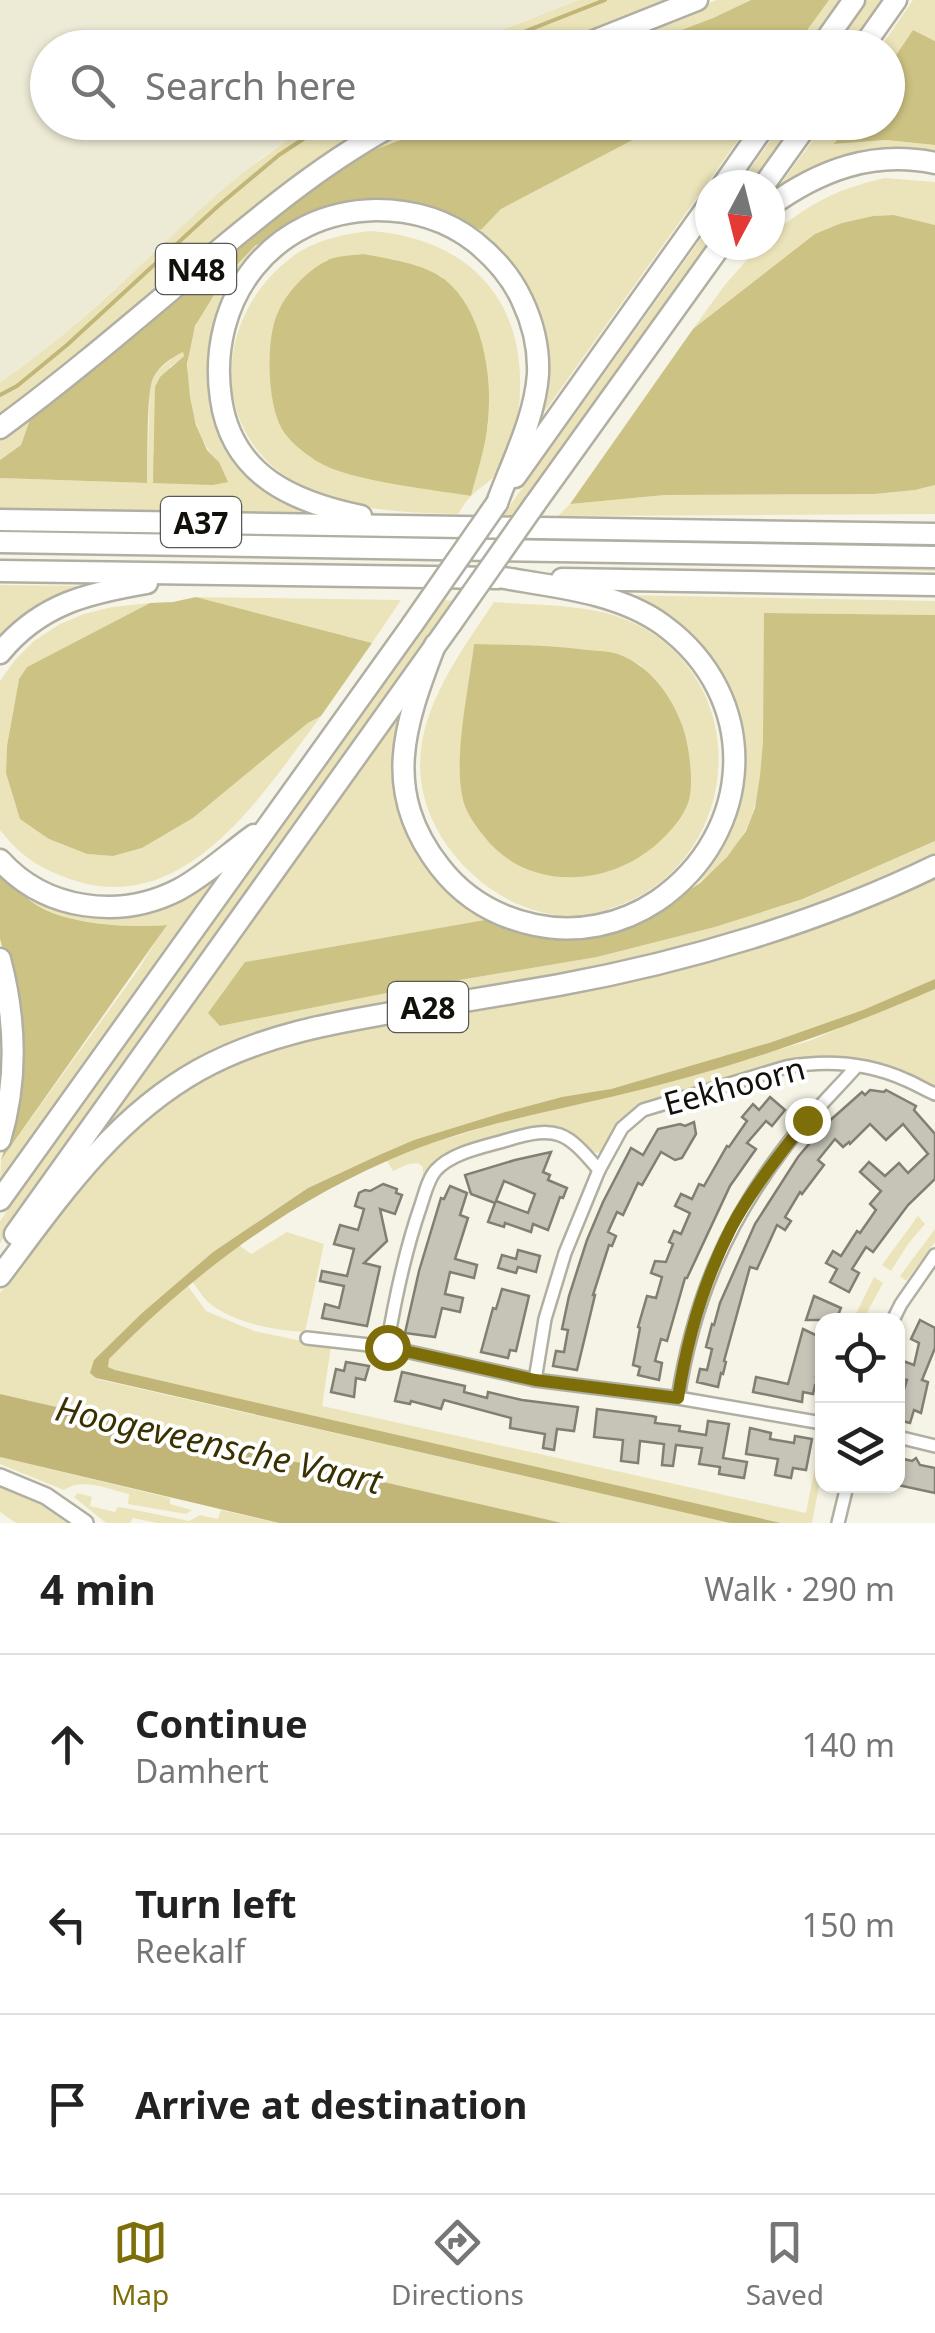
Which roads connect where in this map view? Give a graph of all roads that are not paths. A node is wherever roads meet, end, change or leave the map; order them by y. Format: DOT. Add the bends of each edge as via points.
graph roads {
  1 [pos="698,0"];
  2 [pos="854,0"];
  3 [pos="896,0"];
  4 [pos="622,30"];
  5 [pos="833,30"];
  6 [pos="875,30"];
  7 [pos="369,140"];
  8 [pos="754,140"];
  9 [pos="796,140"];
  10 [pos="935,163"];
  11 [pos="733,170"];
  12 [pos="775,170"];
  13 [pos="785,195"];
  14 [pos="695,224"];
  15 [pos="712,260"];
  16 [pos="0,428"];
  17 [pos="497,504"];
  18 [pos="0,520"];
  19 [pos="935,522"];
  20 [pos="402,525"];
  21 [pos="853,533"];
  22 [pos="935,534"];
  23 [pos="0,542"];
  24 [pos="935,556"];
  25 [pos="0,571"];
  26 [pos="198,574"];
  27 [pos="504,578"];
  28 [pos="935,586"];
  29 [pos="435,645"];
  30 [pos="0,654"];
  31 [pos="268,826"];
  32 [pos="0,860"];
  33 [pos="935,866"];
  34 [pos="0,960"];
  35 [pos="857,1066"];
  36 [pos="935,1094"];
  37 [pos="0,1140"];
  38 [pos="599,1170"];
  39 [pos="0,1200"];
  40 [pos="0,1255"];
  41 [pos="935,1256"];
  42 [pos="0,1276"];
  43 [pos="897,1313"];
  44 [pos="308,1338"];
  45 [pos="387,1347"];
  46 [pos="535,1380"];
  47 [pos="678,1398"];
  48 [pos="815,1422"];
  49 [pos="905,1440"];
  50 [pos="935,1446"];
  51 [pos="0,1477"];
  52 [pos="844,1493"];
  53 [pos="85,1523"];
  54 [pos="838,1523"];
  1 -- 4 [label="highway"];
  2 -- 5 [label="highway"];
  3 -- 6 [label="highway"];
  7 -- 16 [label="highway, N48" via="285,195"];
  8 -- 11 [label="highway"];
  9 -- 12 [label="highway"];
  10 -- 13 [label="highway" via="857,163"];
  14 -- 17 [label="highway"];
  15 -- 29 [label="highway, bridge"];
  17 -- 20 [label="highway" via="534,404 538,371 530,316 516,286 467,236 426,216 392,210 326,217 270,250 234,297 218,352 222,406 246,459 275,486 336,511"];
  17 -- 31 [label="highway, bridge"];
  18 -- 20 [label="highway, A37"];
  19 -- 21 [label="highway"];
  20 -- 21 [label="highway"];
  21 -- 22 [label="highway"];
  23 -- 24 [label="highway, A37"];
  25 -- 26 [label="highway, A37"];
  26 -- 27 [label="highway"];
  26 -- 30 [label="highway" via="68,602 24,628"];
  27 -- 28 [label="highway"];
  27 -- 29 [label="highway" via="578,591 638,611 708,670 729,721 734,775 720,829 696,870 647,908 594,926 522,922 471,898 427,850 406,794 405,735"];
  29 -- 40 [label="highway"];
  31 -- 32 [label="highway" via="180,889 126,907 52,897"];
  31 -- 39 [label="highway"];
  33 -- 42 [label="highway, A28" via="708,950 562,984 344,1021 240,1052 154,1099 117,1131"];
  34 -- 37 [label="highway" via="14,1065"];
  35 -- 36 [label="street, Eekhoorn"];
  35 -- 38 [label="street, Eekhoorn" via="786,1068 643,1110 622,1128"];
  35 -- 47 [label="street" via="787,1144 732,1226 705,1288"];
  38 -- 45 [label="street" via="572,1140 548,1132 466,1152 438,1168 403,1265"];
  38 -- 46 [label="street, Eekhoorn" via="554,1285"];
  41 -- 43 [label="street"];
  44 -- 45 [label="street"];
  45 -- 46 [label="street"];
  46 -- 47 [label="street"];
  47 -- 48 [label="street"];
  49 -- 50 [label="street"];
  51 -- 53 [label="street" via="46,1496"];
  52 -- 54 [label="street"];
}
